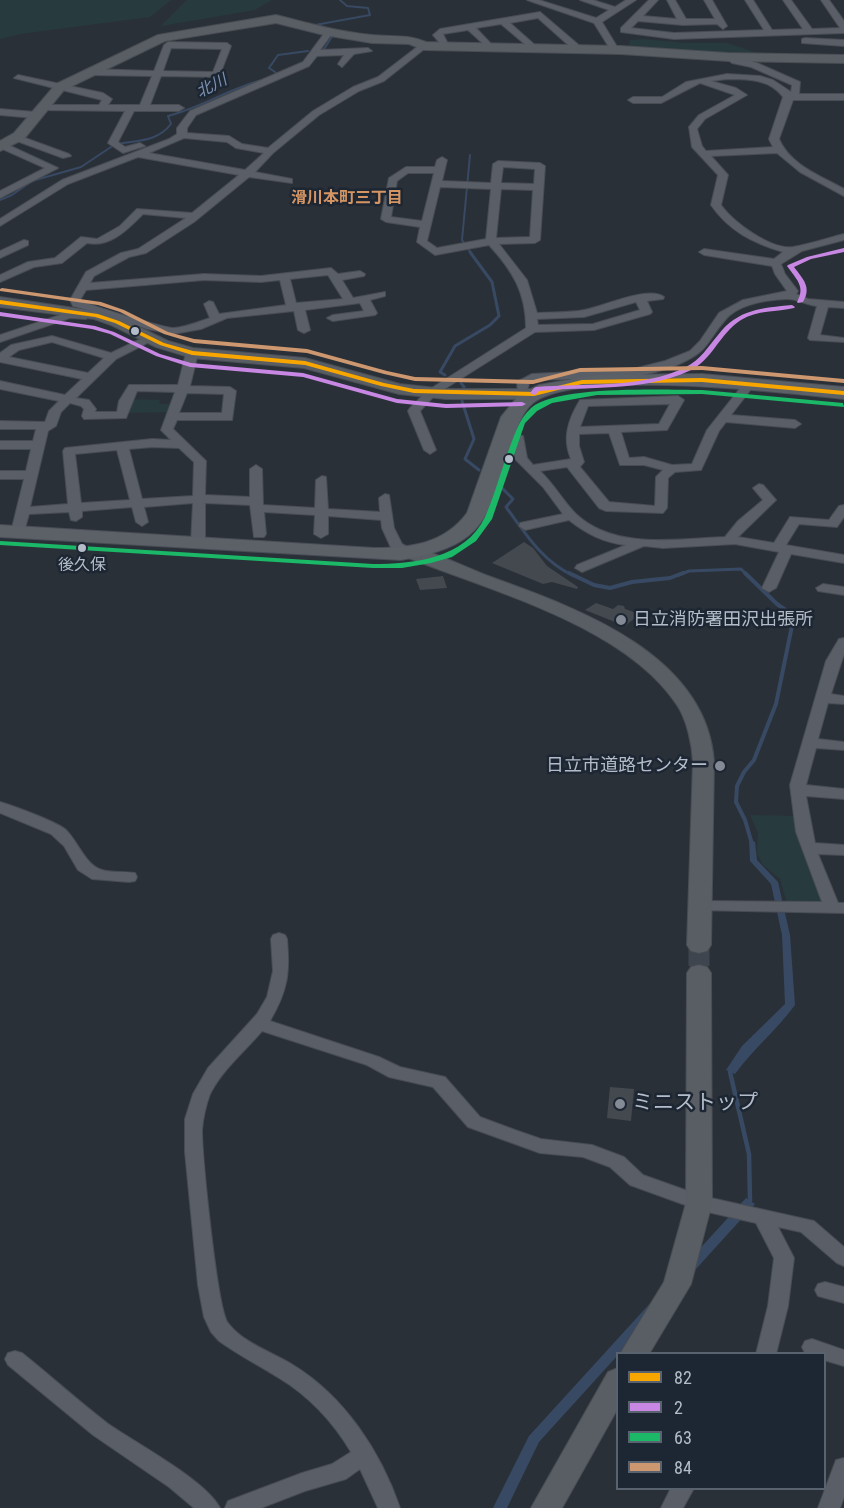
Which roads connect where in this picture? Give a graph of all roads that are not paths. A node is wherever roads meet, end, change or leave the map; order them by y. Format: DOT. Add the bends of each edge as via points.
graph roads {
  1 [pos="531,0"];
  2 [pos="584,0"];
  3 [pos="632,0"];
  4 [pos="654,0"];
  5 [pos="671,0"];
  6 [pos="708,0"];
  7 [pos="749,0"];
  8 [pos="787,0"];
  9 [pos="825,0"];
  10 [pos="617,10"];
  11 [pos="637,18"];
  12 [pos="597,21"];
  13 [pos="720,21"];
  14 [pos="504,22"];
  15 [pos="683,22"];
  16 [pos="471,28"];
  17 [pos="844,28"];
  18 [pos="324,31"];
  19 [pos="809,31"];
  20 [pos="794,32"];
  21 [pos="770,33"];
  22 [pos="728,34"];
  23 [pos="844,43"];
  24 [pos="424,46"];
  25 [pos="445,46"];
  26 [pos="490,47"];
  27 [pos="533,48"];
  28 [pos="578,49"];
  29 [pos="615,50"];
  30 [pos="368,51"];
  31 [pos="351,52"];
  32 [pos="313,53"];
  33 [pos="728,57"];
  34 [pos="844,59"];
  35 [pos="342,64"];
  36 [pos="89,72"];
  37 [pos="159,72"];
  38 [pos="18,78"];
  39 [pos="699,80"];
  40 [pos="61,86"];
  41 [pos="788,97"];
  42 [pos="844,97"];
  43 [pos="633,100"];
  44 [pos="103,107"];
  45 [pos="131,108"];
  46 [pos="144,108"];
  47 [pos="179,108"];
  48 [pos="0,112"];
  49 [pos="38,112"];
  50 [pos="182,135"];
  51 [pos="17,138"];
  52 [pos="164,144"];
  53 [pos="1,147"];
  54 [pos="779,150"];
  55 [pos="270,151"];
  56 [pos="136,154"];
  57 [pos="704,154"];
  58 [pos="66,156"];
  59 [pos="248,174"];
  60 [pos="289,181"];
  61 [pos="436,184"];
  62 [pos="496,186"];
  63 [pos="539,187"];
  64 [pos="844,193"];
  65 [pos="0,195"];
  66 [pos="195,216"];
  67 [pos="0,223"];
  68 [pos="426,225"];
  69 [pos="844,237"];
  70 [pos="491,241"];
  71 [pos="24,243"];
  72 [pos="793,251"];
  73 [pos="704,252"];
  74 [pos="0,255"];
  75 [pos="776,262"];
  76 [pos="360,274"];
  77 [pos="284,276"];
  78 [pos="335,278"];
  79 [pos="0,279"];
  80 [pos="81,287"];
  81 [pos="381,294"];
  82 [pos="790,295"];
  83 [pos="658,297"];
  84 [pos="640,299"];
  85 [pos="364,300"];
  86 [pos="0,302"];
  87 [pos="350,302"];
  88 [pos="209,304"];
  89 [pos="823,304"];
  90 [pos="844,304"];
  91 [pos="295,307"];
  92 [pos="87,312"];
  93 [pos="108,315"];
  94 [pos="533,316"];
  95 [pos="217,318"];
  96 [pos="333,318"];
  97 [pos="532,329"];
  98 [pos="304,330"];
  99 [pos="149,338"];
  100 [pos="0,339"];
  101 [pos="840,340"];
  102 [pos="192,352"];
  103 [pos="112,357"];
  104 [pos="0,358"];
  105 [pos="0,377"];
  106 [pos="91,377"];
  107 [pos="749,384"];
  108 [pos="0,386"];
  109 [pos="183,388"];
  110 [pos="431,393"];
  111 [pos="528,393"];
  112 [pos="844,393"];
  113 [pos="68,399"];
  114 [pos="172,416"];
  115 [pos="723,418"];
  116 [pos="795,424"];
  117 [pos="0,425"];
  118 [pos="50,426"];
  119 [pos="614,429"];
  120 [pos="572,431"];
  121 [pos="504,436"];
  122 [pos="182,444"];
  123 [pos="0,445"];
  124 [pos="39,445"];
  125 [pos="122,446"];
  126 [pos="430,450"];
  127 [pos="578,462"];
  128 [pos="256,469"];
  129 [pos="530,469"];
  130 [pos="672,469"];
  131 [pos="0,475"];
  132 [pos="31,476"];
  133 [pos="322,480"];
  134 [pos="759,488"];
  135 [pos="385,498"];
  136 [pos="198,499"];
  137 [pos="138,503"];
  138 [pos="256,504"];
  139 [pos="844,509"];
  140 [pos="23,511"];
  141 [pos="323,512"];
  142 [pos="75,513"];
  143 [pos="386,516"];
  144 [pos="571,516"];
  145 [pos="142,522"];
  146 [pos="525,526"];
  147 [pos="9,532"];
  148 [pos="259,534"];
  149 [pos="321,534"];
  150 [pos="729,540"];
  151 [pos="643,542"];
  152 [pos="198,543"];
  153 [pos="783,548"];
  154 [pos="413,553"];
  155 [pos="844,559"];
  156 [pos="582,568"];
  157 [pos="769,588"];
  158 [pos="823,588"];
  159 [pos="844,591"];
  160 [pos="844,642"];
  161 [pos="840,656"];
  162 [pos="823,698"];
  163 [pos="844,700"];
  164 [pos="810,743"];
  165 [pos="844,746"];
  166 [pos="798,791"];
  167 [pos="844,794"];
  168 [pos="0,807"];
  169 [pos="808,848"];
  170 [pos="844,850"];
  171 [pos="129,877"];
  172 [pos="700,906"];
  173 [pos="838,908"];
  174 [pos="279,939"];
  175 [pos="699,945"];
  176 [pos="699,973"];
  177 [pos="261,1024"];
  178 [pos="699,1203"];
  179 [pos="764,1217"];
  180 [pos="844,1258"];
  181 [pos="812,1347"];
  182 [pos="635,1352"];
  183 [pos="766,1352"];
  184 [pos="844,1358"];
  185 [pos="15,1359"];
  186 [pos="616,1384"];
  187 [pos="363,1455"];
  188 [pos="844,1467"];
  189 [pos="682,1490"];
  190 [pos="209,1508"];
  191 [pos="236,1508"];
  192 [pos="389,1508"];
  193 [pos="546,1508"];
  194 [pos="672,1508"];
  195 [pos="829,1508"];
  1 -- 12 [label="street"];
  2 -- 10 [label="street"];
  3 -- 10 [label="street"];
  4 -- 11 [label="street"];
  5 -- 15 [label="street"];
  6 -- 13 [label="street"];
  7 -- 21 [label="street"];
  8 -- 19 [label="street"];
  9 -- 17 [label="street"];
  10 -- 12 [label="street"];
  11 -- 15 [label="street"];
  11 -- 22 [label="street" via="624,30 674,36"];
  12 -- 29 [label="street"];
  13 -- 15 [label="street"];
  13 -- 22 [label="street"];
  14 -- 16 [label="street"];
  14 -- 27 [label="street"];
  14 -- 28 [label="street" via="540,15"];
  16 -- 25 [label="street" via="440,32 437,35"];
  16 -- 26 [label="street"];
  17 -- 19 [label="street"];
  18 -- 24 [label="street" via="372,39 411,40"];
  18 -- 32 [label="street" via="327,35"];
  18 -- 36 [label="street" via="276,19 180,34 153,42"];
  19 -- 20 [label="street"];
  20 -- 21 [label="street"];
  20 -- 23 [label="street" via="801,41"];
  21 -- 22 [label="street"];
  24 -- 25 [label="street"];
  24 -- 55 [label="street" via="381,79 356,88 316,113"];
  25 -- 26 [label="street"];
  26 -- 27 [label="street"];
  27 -- 28 [label="street"];
  28 -- 29 [label="street"];
  29 -- 33 [label="street"];
  30 -- 31 [label="street"];
  31 -- 32 [label="street"];
  31 -- 35 [label="street"];
  32 -- 50 [label="street" via="306,64 194,113 182,128"];
  33 -- 34 [label="street"];
  33 -- 41 [label="street" via="796,84 795,93"];
  36 -- 37 [label="street"];
  36 -- 40 [label="street"];
  37 -- 37 [label="street" via="216,75 226,46 168,45"];
  37 -- 46 [label="street"];
  38 -- 40 [label="street"];
  39 -- 41 [label="street" via="729,75 748,77 774,85"];
  39 -- 43 [label="street" via="666,99"];
  39 -- 57 [label="street" via="742,95 696,122 692,136"];
  40 -- 44 [label="street" via="100,95 106,99"];
  40 -- 49 [label="street"];
  41 -- 42 [label="street"];
  41 -- 54 [label="street" via="774,139"];
  44 -- 45 [label="street"];
  44 -- 49 [label="street"];
  45 -- 46 [label="street"];
  45 -- 52 [label="street" via="113,143 123,150"];
  46 -- 47 [label="street"];
  48 -- 49 [label="street"];
  49 -- 51 [label="street"];
  50 -- 52 [label="street"];
  50 -- 55 [label="street" via="229,139 239,146"];
  51 -- 53 [label="street"];
  51 -- 58 [label="street"];
  52 -- 56 [label="street"];
  53 -- 65 [label="street" via="53,168"];
  54 -- 57 [label="street"];
  54 -- 64 [label="street"];
  55 -- 59 [label="street"];
  56 -- 59 [label="street"];
  56 -- 67 [label="street" via="65,182"];
  57 -- 72 [label="street" via="723,175 716,201 718,209 750,237"];
  59 -- 60 [label="street"];
  59 -- 66 [label="street"];
  61 -- 62 [label="street"];
  61 -- 68 [label="street"];
  61 -- 68 [label="street" via="440,165 406,170 392,180 386,219"];
  62 -- 63 [label="street"];
  62 -- 63 [label="street" via="498,164 540,166"];
  62 -- 70 [label="street"];
  63 -- 70 [label="street" via="535,240"];
  66 -- 79 [label="street" via="141,210 124,228 98,242 85,239 58,261 32,264"];
  66 -- 80 [label="street" via="142,251 125,255 90,274"];
  68 -- 70 [label="street" via="422,242 435,252"];
  69 -- 72 [label="street"];
  70 -- 94 [label="street" via="520,273"];
  71 -- 74 [label="street"];
  72 -- 75 [label="street"];
  73 -- 75 [label="street"];
  75 -- 82 [label="street" via="793,291"];
  76 -- 78 [label="street"];
  77 -- 78 [label="street" via="331,271"];
  77 -- 80 [label="street" via="204,277"];
  77 -- 91 [label="street"];
  78 -- 87 [label="street"];
  80 -- 93 [label="street" via="76,304"];
  81 -- 85 [label="street"];
  82 -- 89 [label="street"];
  82 -- 111 [label="street" via="734,307 723,315 694,353 669,364 633,372 532,377 523,382"];
  83 -- 84 [label="street"];
  84 -- 94 [label="street" via="584,314"];
  84 -- 97 [label="street" via="645,312 594,327"];
  85 -- 87 [label="street"];
  85 -- 96 [label="street" via="371,313"];
  86 -- 92 [label="street"];
  87 -- 91 [label="street"];
  88 -- 95 [label="street"];
  89 -- 90 [label="street"];
  89 -- 101 [label="street" via="814,338"];
  91 -- 95 [label="street" via="241,307"];
  91 -- 98 [label="street"];
  92 -- 93 [label="street"];
  92 -- 100 [label="street" via="82,317 69,315"];
  93 -- 95 [label="street" via="173,331"];
  93 -- 99 [label="street"];
  94 -- 97 [label="street"];
  97 -- 110 [label="street"];
  99 -- 102 [label="street"];
  99 -- 103 [label="street"];
  102 -- 109 [label="street"];
  102 -- 110 [label="street" via="305,363 383,386"];
  103 -- 104 [label="street" via="52,339 15,347"];
  103 -- 106 [label="street"];
  104 -- 105 [label="street" via="5,367"];
  104 -- 106 [label="street"];
  106 -- 113 [label="street"];
  107 -- 111 [label="main road" via="702,380 596,381"];
  107 -- 112 [label="main road"];
  107 -- 115 [label="street"];
  108 -- 113 [label="street"];
  109 -- 113 [label="street" via="133,387 122,416 88,416 88,405"];
  109 -- 114 [label="street"];
  109 -- 114 [label="street" via="230,391 228,417"];
  110 -- 111 [label="street"];
  110 -- 126 [label="street" via="414,411"];
  111 -- 121 [label="main road"];
  113 -- 118 [label="street" via="55,411"];
  114 -- 122 [label="street" via="167,430"];
  115 -- 116 [label="street"];
  115 -- 130 [label="street" via="713,430 697,466"];
  117 -- 118 [label="street"];
  118 -- 124 [label="street" via="42,429"];
  119 -- 120 [label="street"];
  119 -- 120 [label="street" via="663,427 678,400 584,403"];
  119 -- 130 [label="street" via="624,462 644,461"];
  120 -- 127 [label="street"];
  121 -- 129 [label="street" via="519,439 521,459"];
  121 -- 154 [label="main road" via="473,522 455,538"];
  122 -- 125 [label="street"];
  122 -- 136 [label="street" via="200,461"];
  123 -- 124 [label="street"];
  124 -- 132 [label="street"];
  125 -- 137 [label="street"];
  125 -- 142 [label="street" via="69,451"];
  127 -- 129 [label="street"];
  127 -- 130 [label="street" via="573,467 604,506 611,508 661,508 662,477"];
  128 -- 138 [label="street"];
  129 -- 144 [label="street"];
  131 -- 132 [label="street"];
  132 -- 140 [label="street"];
  133 -- 141 [label="street"];
  134 -- 150 [label="street" via="770,500"];
  135 -- 143 [label="street"];
  136 -- 137 [label="street"];
  136 -- 138 [label="street"];
  136 -- 152 [label="street"];
  137 -- 142 [label="street"];
  137 -- 145 [label="street"];
  138 -- 141 [label="street"];
  138 -- 148 [label="street"];
  139 -- 153 [label="street" via="832,524 795,520"];
  140 -- 142 [label="street"];
  140 -- 147 [label="street"];
  141 -- 143 [label="street"];
  141 -- 149 [label="street"];
  143 -- 154 [label="street" via="387,528 397,547"];
  144 -- 146 [label="street"];
  144 -- 151 [label="street" via="597,533 617,540"];
  147 -- 152 [label="main road"];
  150 -- 151 [label="street"];
  150 -- 153 [label="street"];
  151 -- 156 [label="street"];
  152 -- 154 [label="main road"];
  153 -- 155 [label="street"];
  153 -- 157 [label="street"];
  154 -- 172 [label="street" via="610,635 637,651 677,689 702,744"];
  158 -- 159 [label="street"];
  160 -- 161 [label="street"];
  161 -- 162 [label="street"];
  162 -- 163 [label="street"];
  162 -- 164 [label="street"];
  164 -- 165 [label="street"];
  164 -- 166 [label="street"];
  166 -- 167 [label="street"];
  166 -- 169 [label="street"];
  168 -- 171 [label="street" via="57,831 84,866 98,875"];
  169 -- 170 [label="street"];
  169 -- 173 [label="street"];
  172 -- 173 [label="street"];
  172 -- 175 [label="street"];
  174 -- 177 [label="street" via="283,959 280,981"];
  176 -- 178 [label="street"];
  177 -- 178 [label="street" via="395,1072 439,1082 474,1122 540,1146 585,1150 617,1162 637,1180"];
  177 -- 187 [label="street" via="208,1078 194,1119 200,1210 214,1320 222,1333 294,1376 338,1415"];
  178 -- 179 [label="street"];
  178 -- 182 [label="street" via="677,1284"];
  179 -- 180 [label="street" via="807,1226"];
  179 -- 183 [label="street" via="784,1258 778,1306"];
  181 -- 184 [label="street"];
  185 -- 190 [label="street" via="100,1429 177,1480"];
  186 -- 193 [label="street"];
  187 -- 191 [label="street" via="338,1472"];
  187 -- 192 [label="street"];
  188 -- 195 [label="street"];
  189 -- 194 [label="street"];
}
